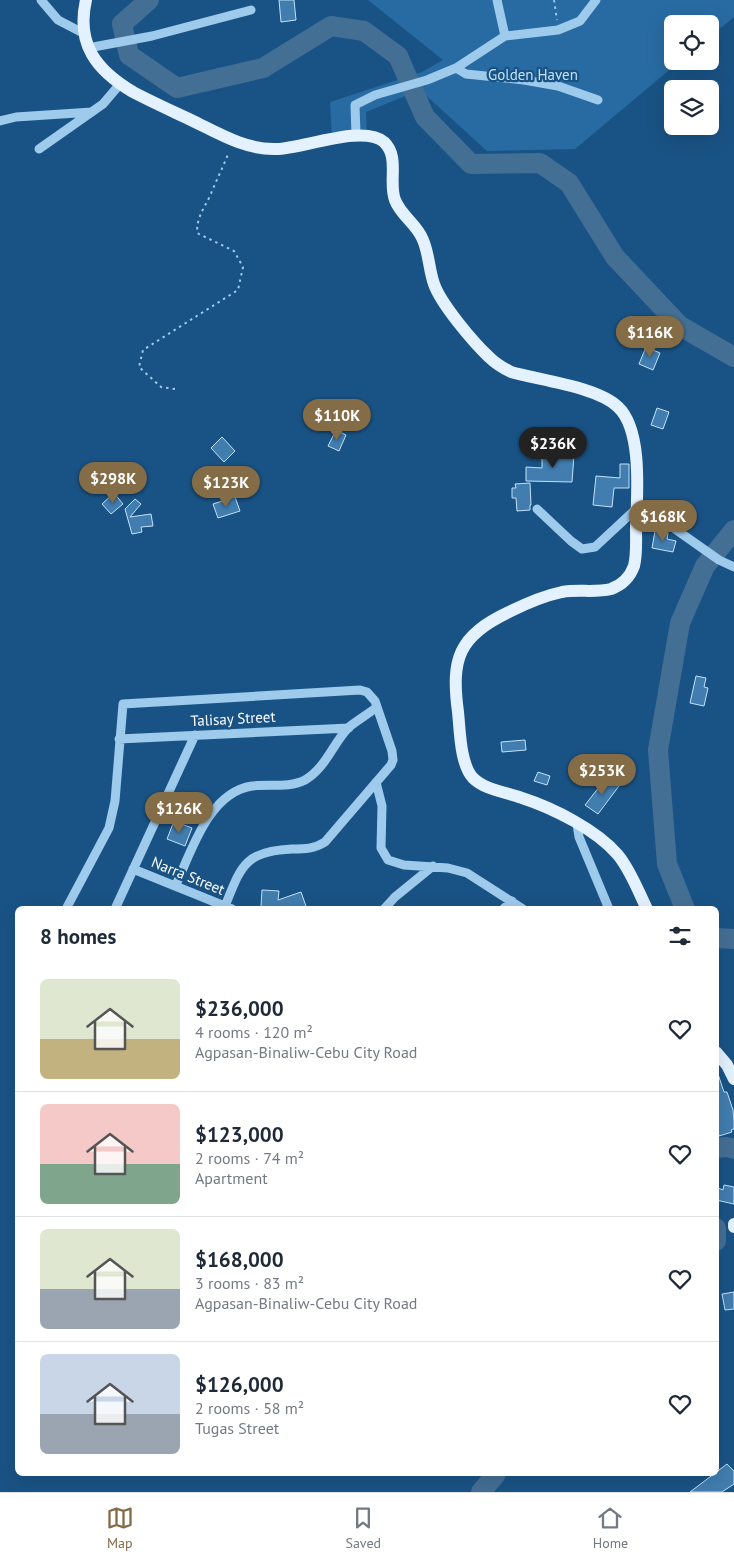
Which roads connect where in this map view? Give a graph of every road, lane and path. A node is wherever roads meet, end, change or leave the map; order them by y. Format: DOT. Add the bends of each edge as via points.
graph roads {
  1 [pos="41,0"];
  2 [pos="86,0"];
  3 [pos="497,0"];
  4 [pos="554,0"];
  5 [pos="596,0"];
  6 [pos="250,10"];
  7 [pos="558,30"];
  8 [pos="83,33"];
  9 [pos="505,36"];
  10 [pos="88,48"];
  11 [pos="456,68"];
  12 [pos="120,84"];
  13 [pos="598,100"];
  14 [pos="92,112"];
  15 [pos="0,121"];
  16 [pos="356,135"];
  17 [pos="234,140"];
  18 [pos="40,148"];
  19 [pos="175,389"];
  20 [pos="637,508"];
  21 [pos="537,509"];
  22 [pos="734,567"];
  23 [pos="377,707"];
  24 [pos="349,728"];
  25 [pos="195,734"];
  26 [pos="119,739"];
  27 [pos="376,782"];
  28 [pos="577,824"];
  29 [pos="433,866"];
  30 [pos="133,869"];
  31 [pos="176,885"];
  32 [pos="512,901"];
  33 [pos="68,906"];
  34 [pos="116,906"];
  35 [pos="227,906"];
  36 [pos="229,906"];
  37 [pos="387,906"];
  38 [pos="506,906"];
  39 [pos="518,906"];
  40 [pos="608,906"];
  41 [pos="646,906"];
  42 [pos="719,1056"];
  43 [pos="734,1079"];
  1 -- 8 [label="street" via="58,20"];
  2 -- 8 [label="main road"];
  3 -- 9 [label="street"];
  4 -- 7 [label="path"];
  5 -- 7 [label="street" via="580,21"];
  6 -- 10 [label="street"];
  7 -- 9 [label="street"];
  8 -- 10 [label="main road"];
  9 -- 11 [label="street"];
  10 -- 12 [label="main road" via="102,69"];
  11 -- 13 [label="street" via="466,74 558,86"];
  11 -- 16 [label="street" via="354,105"];
  12 -- 14 [label="street"];
  12 -- 17 [label="main road"];
  14 -- 15 [label="street"];
  14 -- 18 [label="street"];
  16 -- 17 [label="main road" via="278,149 250,146"];
  16 -- 20 [label="main road" via="372,136 388,147 392,156 394,199 423,240 440,297 489,357 511,372 590,392 624,412 636,458"];
  17 -- 19 [label="path" via="202,209 197,233 234,251 243,266 238,290 143,350 139,367 162,386"];
  20 -- 21 [label="street" via="595,547 582,550"];
  20 -- 22 [label="street" via="658,517"];
  20 -- 28 [label="main road" via="635,559 623,582 604,591 552,595 494,618 470,637 456,669 455,689 468,772 487,787 535,803"];
  23 -- 24 [label="street"];
  23 -- 26 [label="street" via="370,694 360,690 123,704"];
  23 -- 27 [label="street" via="393,760"];
  24 -- 25 [label="street, Talisay Street"];
  24 -- 31 [label="street" via="316,771 305,780 294,784 248,787 221,802 209,817"];
  25 -- 26 [label="street, Talisay Street"];
  25 -- 30 [label="street"];
  26 -- 33 [label="street" via="115,802 109,828"];
  27 -- 29 [label="street" via="382,806 383,854 404,865"];
  27 -- 36 [label="street" via="325,842 317,847 265,853 241,868"];
  28 -- 40 [label="street" via="579,837"];
  28 -- 41 [label="main road" via="619,856"];
  29 -- 32 [label="street" via="467,873"];
  29 -- 37 [label="street"];
  30 -- 31 [label="street, Narra Street"];
  30 -- 34 [label="street"];
  31 -- 35 [label="street, Narra Street"];
  32 -- 38 [label="street"];
  32 -- 39 [label="street"];
  42 -- 43 [label="main road"];
}
